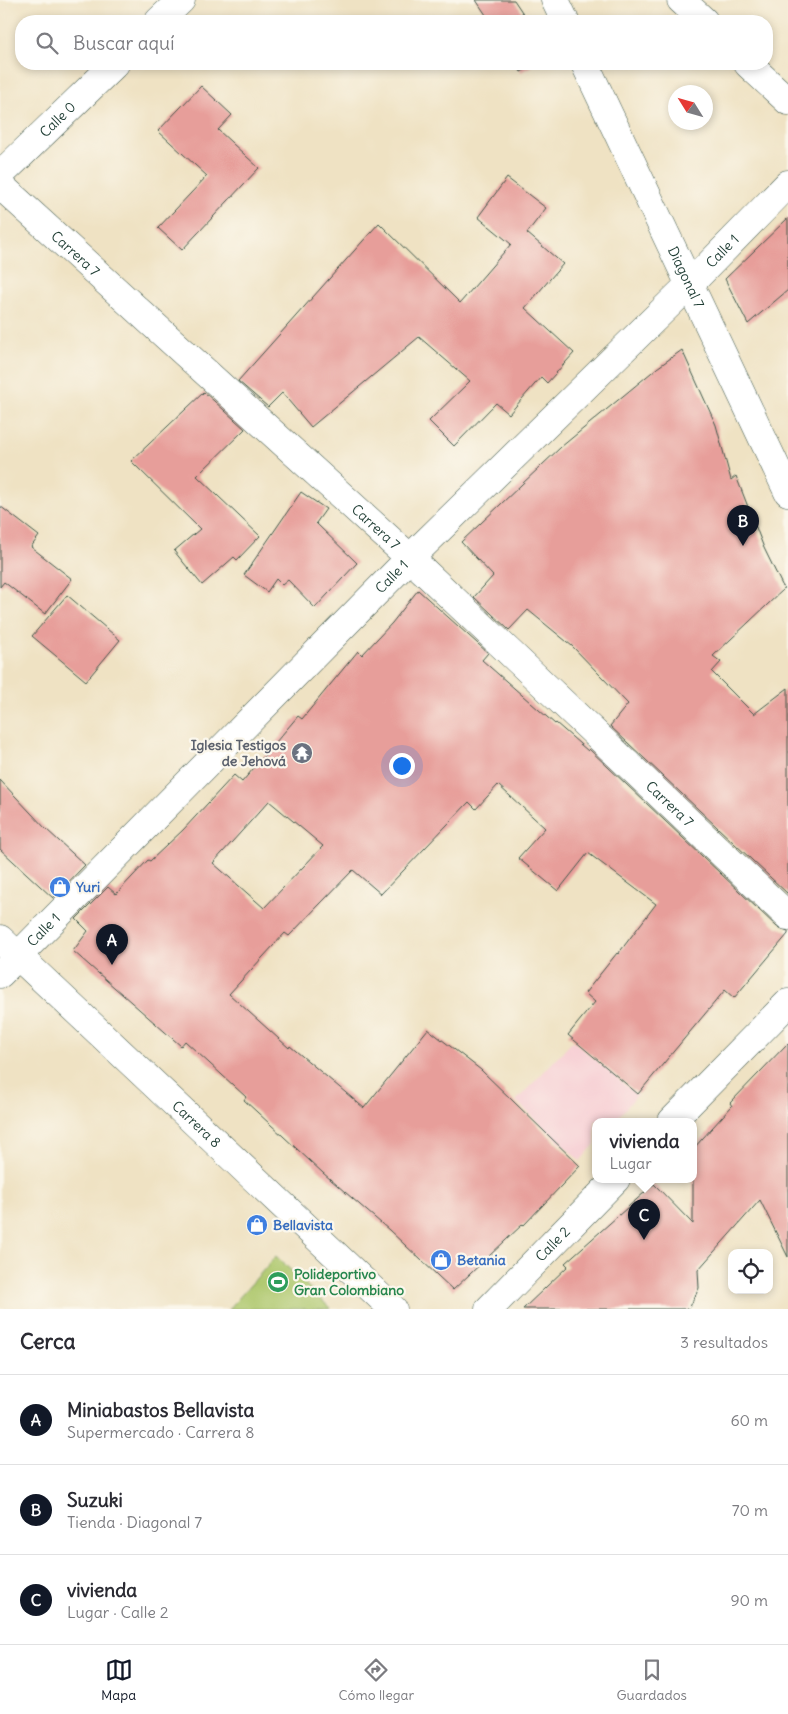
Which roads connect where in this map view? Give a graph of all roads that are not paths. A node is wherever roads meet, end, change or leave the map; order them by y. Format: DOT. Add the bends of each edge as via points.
graph roads {
  1 [pos="181,0"];
  2 [pos="555,0"];
  3 [pos="681,0"];
  4 [pos="165,15"];
  5 [pos="562,15"];
  6 [pos="697,15"];
  7 [pos="109,70"];
  8 [pos="588,70"];
  9 [pos="754,70"];
  10 [pos="788,101"];
  11 [pos="0,175"];
  12 [pos="788,184"];
  13 [pos="0,185"];
  14 [pos="690,284"];
  15 [pos="788,492"];
  16 [pos="410,558"];
  17 [pos="788,916"];
  18 [pos="6,956"];
  19 [pos="788,1003"];
  20 [pos="675,1118"];
  21 [pos="612,1183"];
  22 [pos="393,1309"];
  23 [pos="489,1309"];
  1 -- 4 [label="street"];
  2 -- 5 [label="street"];
  3 -- 6 [label="street"];
  7 -- 11 [label="street, Calle 0"];
  8 -- 14 [label="street, Diagonal 7"];
  9 -- 10 [label="street"];
  12 -- 14 [label="street, Calle 1"];
  13 -- 16 [label="street, Carrera 7"];
  14 -- 15 [label="street, Diagonal 7"];
  14 -- 16 [label="street, Calle 1"];
  16 -- 17 [label="street, Carrera 7"];
  16 -- 18 [label="street, Calle 1"];
  18 -- 22 [label="street, Carrera 8"];
  19 -- 20 [label="street"];
  21 -- 23 [label="street, Calle 2"];
}
